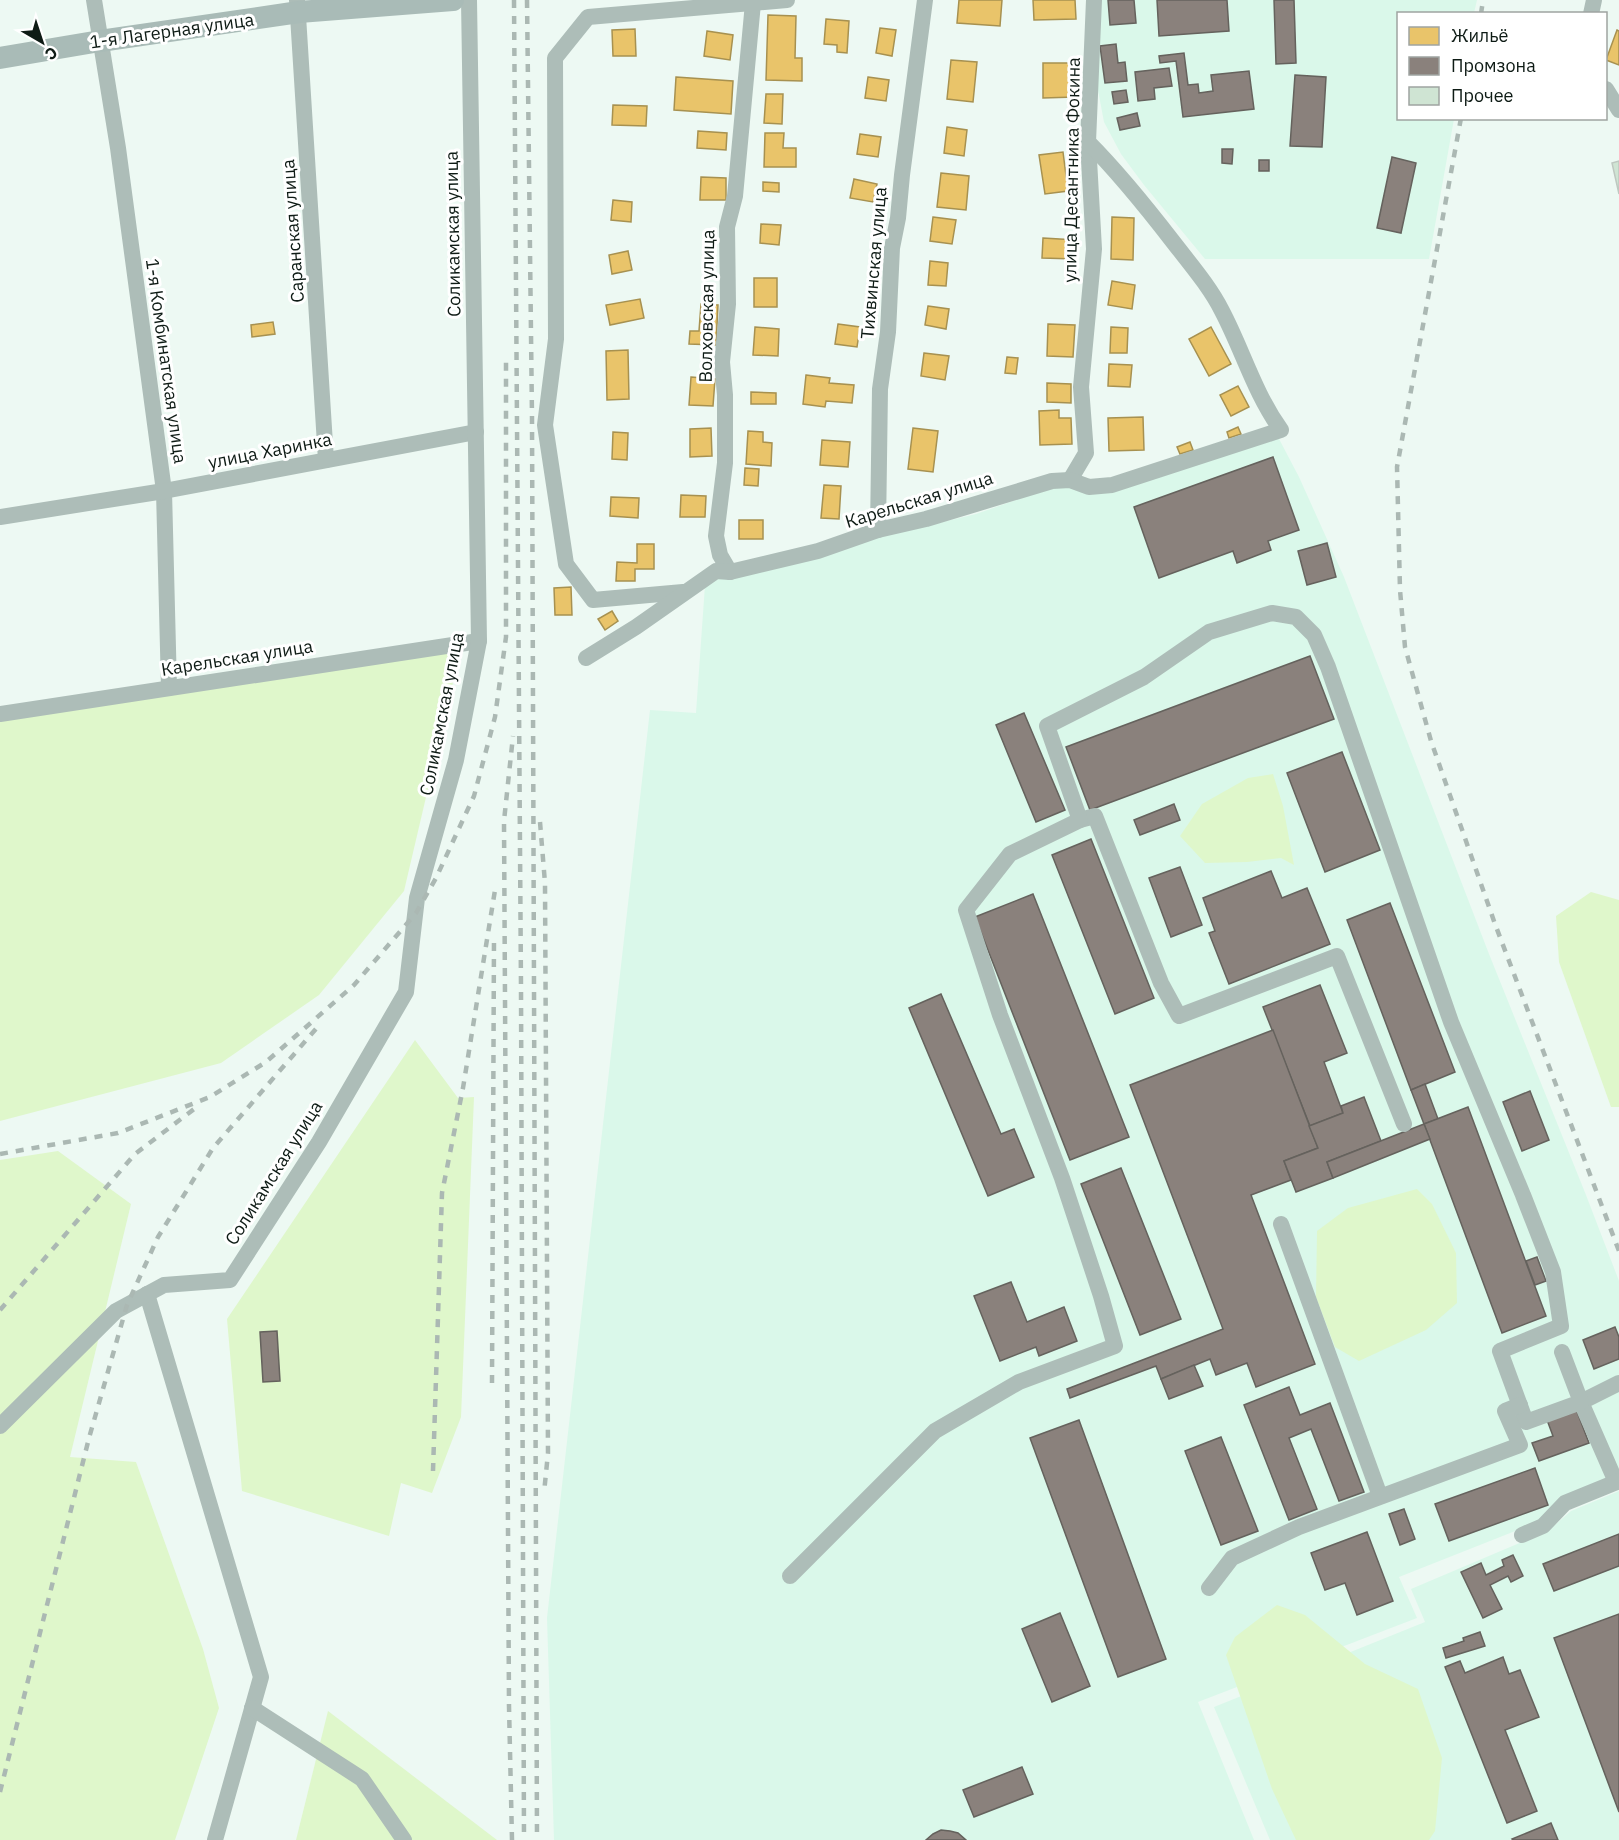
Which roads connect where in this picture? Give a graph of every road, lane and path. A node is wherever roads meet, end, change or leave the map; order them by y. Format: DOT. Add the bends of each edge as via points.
graph roads {
  1 [pos="94,0"];
  2 [pos="453,0"];
  3 [pos="469,0"];
  4 [pos="787,0"];
  5 [pos="926,0"];
  6 [pos="1094,0"];
  7 [pos="753,3"];
  8 [pos="298,6"];
  9 [pos="100,41"];
  10 [pos="0,58"];
  11 [pos="1607,92"];
  12 [pos="1619,110"];
  13 [pos="1088,142"];
  14 [pos="477,432"];
  15 [pos="326,460"];
  16 [pos="1070,480"];
  17 [pos="164,491"];
  18 [pos="0,517"];
  19 [pos="878,530"];
  20 [pos="730,572"];
  21 [pos="685,592"];
  22 [pos="479,641"];
  23 [pos="586,658"];
  24 [pos="169,688"];
  25 [pos="0,714"];
  26 [pos="1080,820"];
  27 [pos="1404,1124"];
  28 [pos="1281,1224"];
  29 [pos="147,1294"];
  30 [pos="1562,1352"];
  31 [pos="1619,1383"];
  32 [pos="1581,1402"];
  33 [pos="1520,1405"];
  34 [pos="0,1426"];
  35 [pos="1617,1481"];
  36 [pos="1380,1496"];
  37 [pos="1522,1535"];
  38 [pos="790,1576"];
  39 [pos="1209,1588"];
  40 [pos="252,1708"];
  41 [pos="215,1840"];
  42 [pos="404,1840"];
  1 -- 9 [label="street, 1-я Комбинатская улица"];
  2 -- 8 [label="main road, 1-я Лагерная улица"];
  3 -- 14 [label="street, Соликамская улица"];
  4 -- 7 [label="street"];
  5 -- 19 [label="street, Тихвинская улица" via="892,248 888,332 880,389"];
  6 -- 13 [label="street, улица Десантника Фокина"];
  7 -- 20 [label="street, Волховская улица" via="735,196 727,227 728,304 722,362 725,463 716,536 720,555"];
  7 -- 21 [label="street" via="588,17 555,58 556,339 545,425 567,564 593,600"];
  8 -- 9 [label="main road, 1-я Лагерная улица"];
  8 -- 15 [label="street, Саранская улица"];
  9 -- 10 [label="main road, 1-я Лагерная улица"];
  9 -- 17 [label="street, 1-я Комбинатская улица"];
  11 -- 12 [label="street"];
  13 -- 16 [label="street, улица Десантника Фокина" via="1094,249 1080,387 1086,453"];
  13 -- 16 [label="street, Карельская улица" via="1147,209 1222,310 1268,411 1281,430 1112,485 1089,487"];
  14 -- 15 [label="street, улица Харинка"];
  14 -- 22 [label="street, Соликамская улица"];
  15 -- 17 [label="street, улица Харинка"];
  16 -- 19 [label="street, Карельская улица" via="1052,481"];
  17 -- 18 [label="street, улица Харинка"];
  17 -- 24 [label="street, 1-я Комбинатская улица"];
  19 -- 20 [label="street, Карельская улица" via="818,551"];
  20 -- 21 [label="street, Карельская улица" via="716,571"];
  21 -- 23 [label="street, Карельская улица"];
  22 -- 24 [label="street, Карельская улица"];
  22 -- 29 [label="street, Соликамская улица" via="456,760 417,898 406,992 319,1142 230,1280 164,1285"];
  24 -- 25 [label="street, Карельская улица"];
  26 -- 27 [label="street" via="1095,816 1161,984 1179,1016 1337,956"];
  26 -- 33 [label="street" via="1047,726 1144,677 1209,632 1272,613 1296,617 1314,635 1451,1022 1553,1272 1562,1326 1500,1352"];
  26 -- 38 [label="street" via="1010,854 966,910 1000,1015 1062,1178 1115,1346 1019,1382 935,1431"];
  28 -- 36 [label="street"];
  29 -- 34 [label="street" via="116,1311"];
  29 -- 40 [label="street" via="261,1677"];
  30 -- 32 [label="street"];
  31 -- 32 [label="street"];
  32 -- 33 [label="street" via="1526,1422"];
  32 -- 35 [label="street"];
  33 -- 36 [label="street" via="1505,1411 1520,1445"];
  35 -- 37 [label="street" via="1565,1503 1543,1526"];
  36 -- 39 [label="street" via="1232,1558"];
  40 -- 41 [label="street"];
  40 -- 42 [label="street" via="362,1779"];
}
